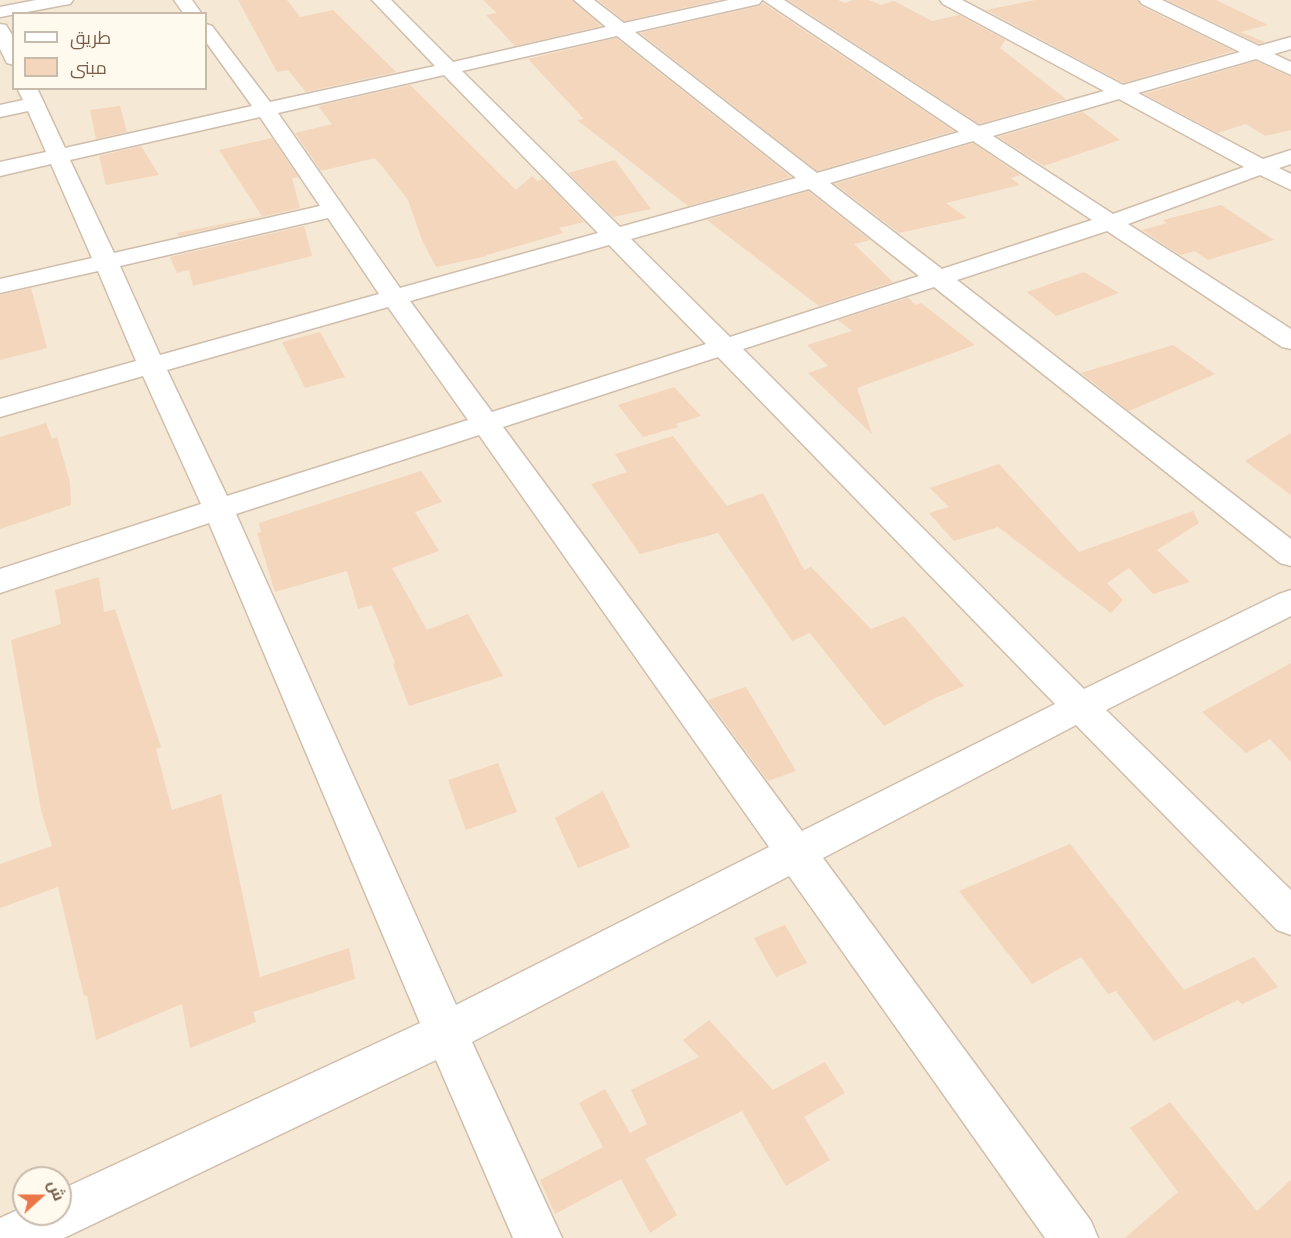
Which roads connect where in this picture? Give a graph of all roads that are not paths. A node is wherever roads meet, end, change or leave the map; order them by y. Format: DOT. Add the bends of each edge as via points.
graph roads {
  1 [pos="64,0"];
  2 [pos="381,0"];
  3 [pos="583,0"];
  4 [pos="753,0"];
  5 [pos="772,0"];
  6 [pos="949,0"];
  7 [pos="1148,0"];
  8 [pos="0,12"];
  9 [pos="0,29"];
  10 [pos="620,29"];
  11 [pos="207,31"];
  12 [pos="1291,43"];
  13 [pos="1258,52"];
  14 [pos="12,55"];
  15 [pos="448,67"];
  16 [pos="1291,69"];
  17 [pos="1122,92"];
  18 [pos="30,96"];
  19 [pos="264,108"];
  20 [pos="0,111"];
  21 [pos="974,133"];
  22 [pos="57,155"];
  23 [pos="1291,156"];
  24 [pos="1263,168"];
  25 [pos="0,169"];
  26 [pos="812,181"];
  27 [pos="1291,183"];
  28 [pos="333,210"];
  29 [pos="1107,222"];
  30 [pos="613,236"];
  31 [pos="106,261"];
  32 [pos="938,278"];
  33 [pos="0,286"];
  34 [pos="393,297"];
  35 [pos="1291,341"];
  36 [pos="724,348"];
  37 [pos="152,364"];
  38 [pos="0,408"];
  39 [pos="486,424"];
  40 [pos="218,508"];
  41 [pos="1291,555"];
  42 [pos="0,581"];
  43 [pos="1291,602"];
  44 [pos="1080,707"];
  45 [pos="795,854"];
  46 [pos="1291,917"];
  47 [pos="446,1033"];
  48 [pos="11,1238"];
  49 [pos="538,1238"];
  50 [pos="1074,1238"];
  1 -- 8 [label="street"];
  2 -- 15 [label="street"];
  3 -- 10 [label="street"];
  4 -- 10 [label="street"];
  5 -- 21 [label="street"];
  6 -- 17 [label="street"];
  7 -- 13 [label="street"];
  9 -- 14 [label="street"];
  10 -- 15 [label="street"];
  10 -- 26 [label="street"];
  11 -- 19 [label="street"];
  12 -- 13 [label="street"];
  13 -- 16 [label="street"];
  13 -- 17 [label="street"];
  15 -- 19 [label="street"];
  15 -- 30 [label="street"];
  17 -- 21 [label="street"];
  17 -- 24 [label="street"];
  18 -- 20 [label="street"];
  18 -- 22 [label="street"];
  19 -- 22 [label="street"];
  19 -- 28 [label="street"];
  21 -- 26 [label="street"];
  21 -- 29 [label="street"];
  22 -- 25 [label="street"];
  22 -- 31 [label="street"];
  23 -- 24 [label="street"];
  24 -- 27 [label="street"];
  24 -- 29 [label="street"];
  26 -- 30 [label="street"];
  26 -- 32 [label="street"];
  28 -- 31 [label="street"];
  28 -- 34 [label="street"];
  29 -- 32 [label="street"];
  29 -- 35 [label="street"];
  30 -- 34 [label="street"];
  30 -- 36 [label="street"];
  31 -- 33 [label="street"];
  31 -- 37 [label="street"];
  32 -- 36 [label="street"];
  32 -- 41 [label="street"];
  34 -- 37 [label="street"];
  34 -- 39 [label="street"];
  36 -- 39 [label="street"];
  36 -- 44 [label="street"];
  37 -- 38 [label="street"];
  37 -- 40 [label="street"];
  39 -- 40 [label="street"];
  39 -- 45 [label="street"];
  40 -- 42 [label="street"];
  40 -- 47 [label="street"];
  43 -- 44 [label="street"];
  44 -- 45 [label="street"];
  44 -- 46 [label="street"];
  45 -- 47 [label="street"];
  45 -- 50 [label="street"];
  47 -- 48 [label="street"];
  47 -- 49 [label="street"];
}
